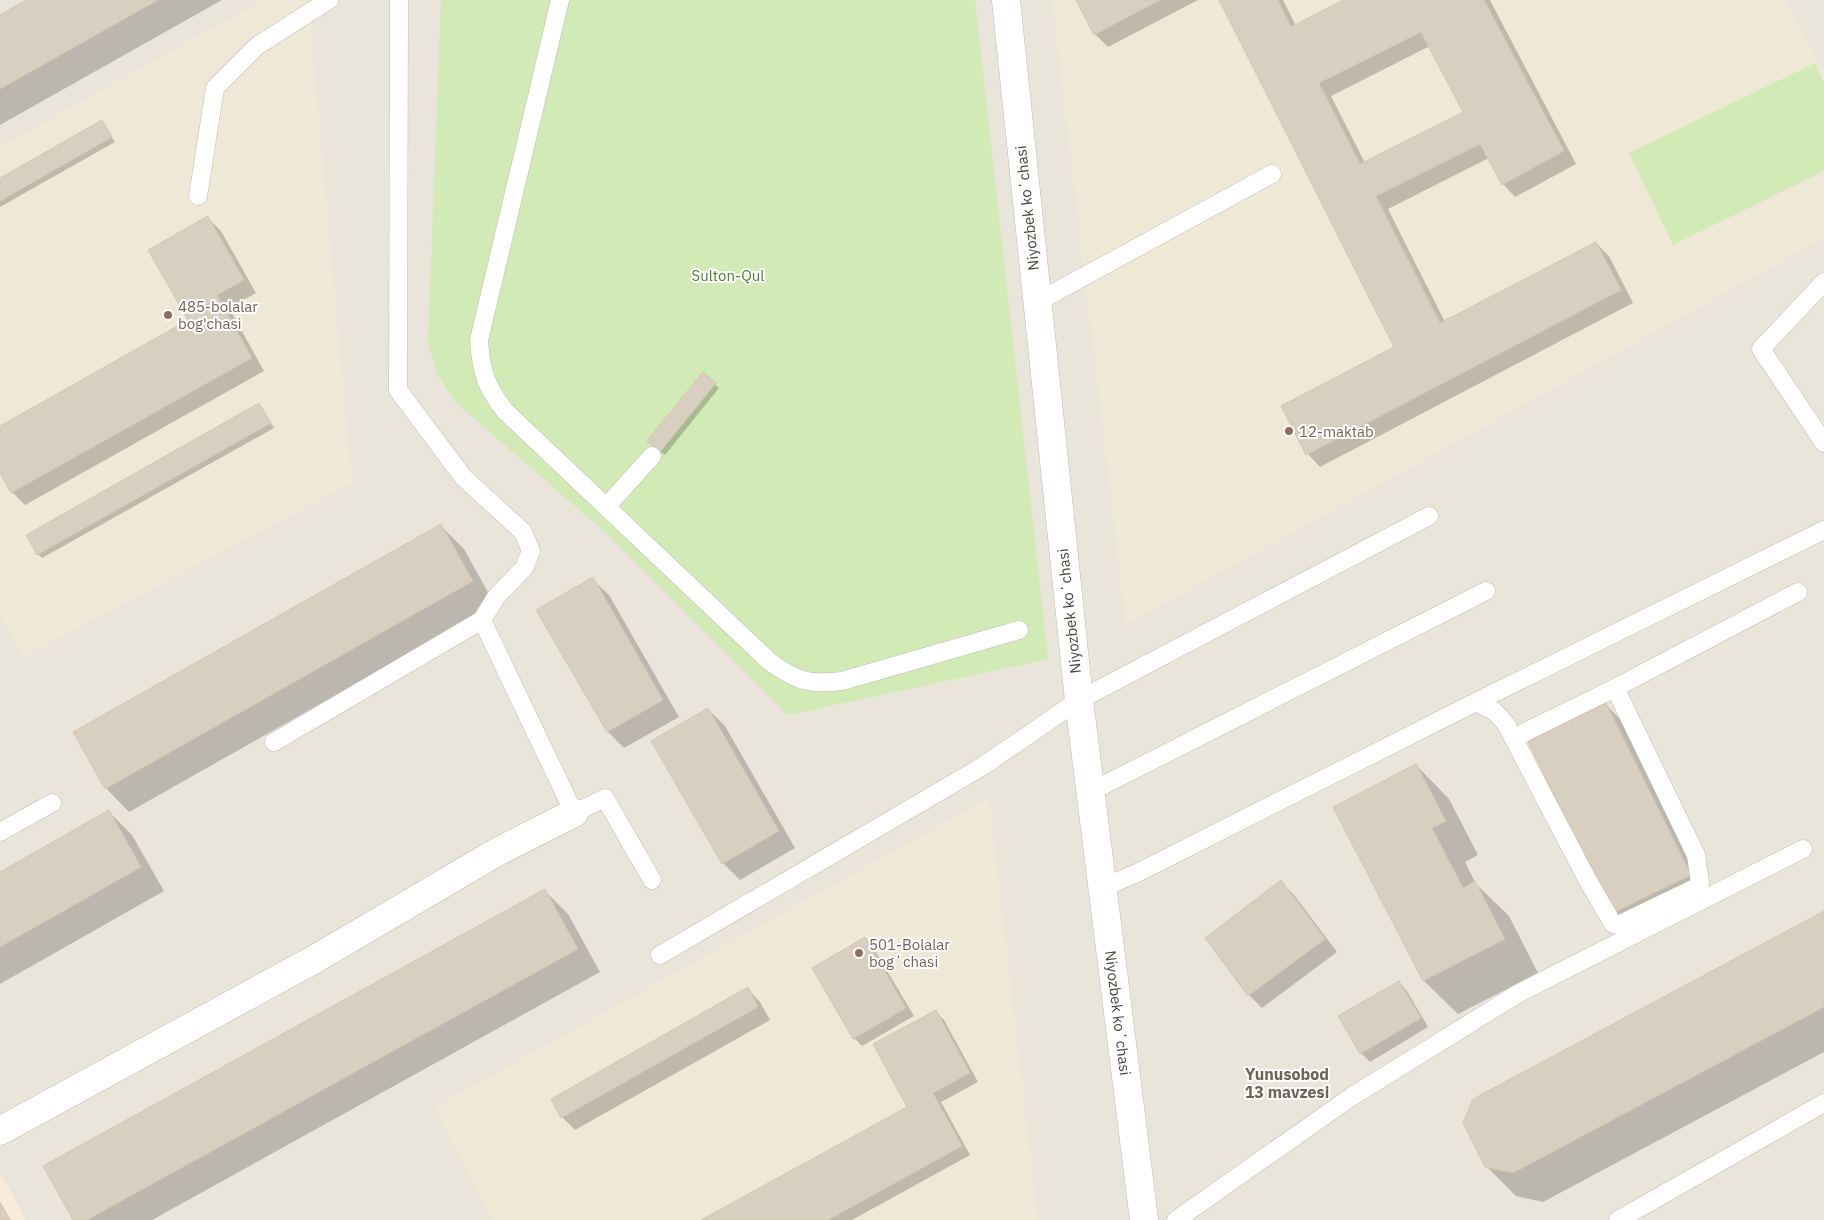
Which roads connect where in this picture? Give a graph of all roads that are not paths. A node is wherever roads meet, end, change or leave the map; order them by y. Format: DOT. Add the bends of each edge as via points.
graph roads {
  1 [pos="329,0"];
  2 [pos="399,0"];
  3 [pos="560,0"];
  4 [pos="1006,0"];
  5 [pos="1272,174"];
  6 [pos="198,196"];
  7 [pos="1824,282"];
  8 [pos="1037,302"];
  9 [pos="1824,443"];
  10 [pos="652,456"];
  11 [pos="606,507"];
  12 [pos="1429,516"];
  13 [pos="1824,530"];
  14 [pos="1486,591"];
  15 [pos="1798,592"];
  16 [pos="482,620"];
  17 [pos="1020,630"];
  18 [pos="1615,688"];
  19 [pos="1079,700"];
  20 [pos="1476,702"];
  21 [pos="1513,738"];
  22 [pos="274,742"];
  23 [pos="1090,792"];
  24 [pos="52,803"];
  25 [pos="574,813"];
  26 [pos="0,832"];
  27 [pos="1803,849"];
  28 [pos="652,880"];
  29 [pos="1102,888"];
  30 [pos="660,955"];
  31 [pos="1824,1104"];
  32 [pos="0,1131"];
  33 [pos="1144,1220"];
  34 [pos="1176,1220"];
  35 [pos="1618,1220"];
  1 -- 6 [label="lane" via="257,46 214,88"];
  2 -- 16 [label="lane" via="398,390 463,477 523,532 531,551 524,568 496,597"];
  3 -- 11 [label="lane" via="479,340 480,362 492,395 505,411"];
  4 -- 8 [label="street, Niyozbek koʻchasi"];
  5 -- 8 [label="lane"];
  7 -- 9 [label="lane" via="1761,349"];
  8 -- 19 [label="street, Niyozbek koʻchasi"];
  10 -- 11 [label="lane"];
  11 -- 17 [label="lane" via="770,662 800,680 820,683 842,681"];
  12 -- 19 [label="lane"];
  13 -- 20 [label="lane"];
  14 -- 23 [label="lane"];
  15 -- 18 [label="lane"];
  16 -- 22 [label="lane"];
  16 -- 25 [label="lane"];
  18 -- 21 [label="lane"];
  18 -- 21 [label="lane" via="1696,855 1700,883 1696,887 1618,925 1613,924"];
  19 -- 23 [label="street, Niyozbek koʻchasi"];
  19 -- 30 [label="lane" via="982,766"];
  20 -- 21 [label="lane" via="1494,711"];
  20 -- 29 [label="lane"];
  23 -- 29 [label="street, Niyozbek koʻchasi"];
  24 -- 26 [label="lane"];
  25 -- 28 [label="lane" via="605,798"];
  25 -- 32 [label="street" via="497,852 315,959"];
  27 -- 34 [label="lane" via="1519,993 1351,1097"];
  29 -- 33 [label="street, Niyozbek koʻchasi"];
  31 -- 35 [label="lane"];
}
